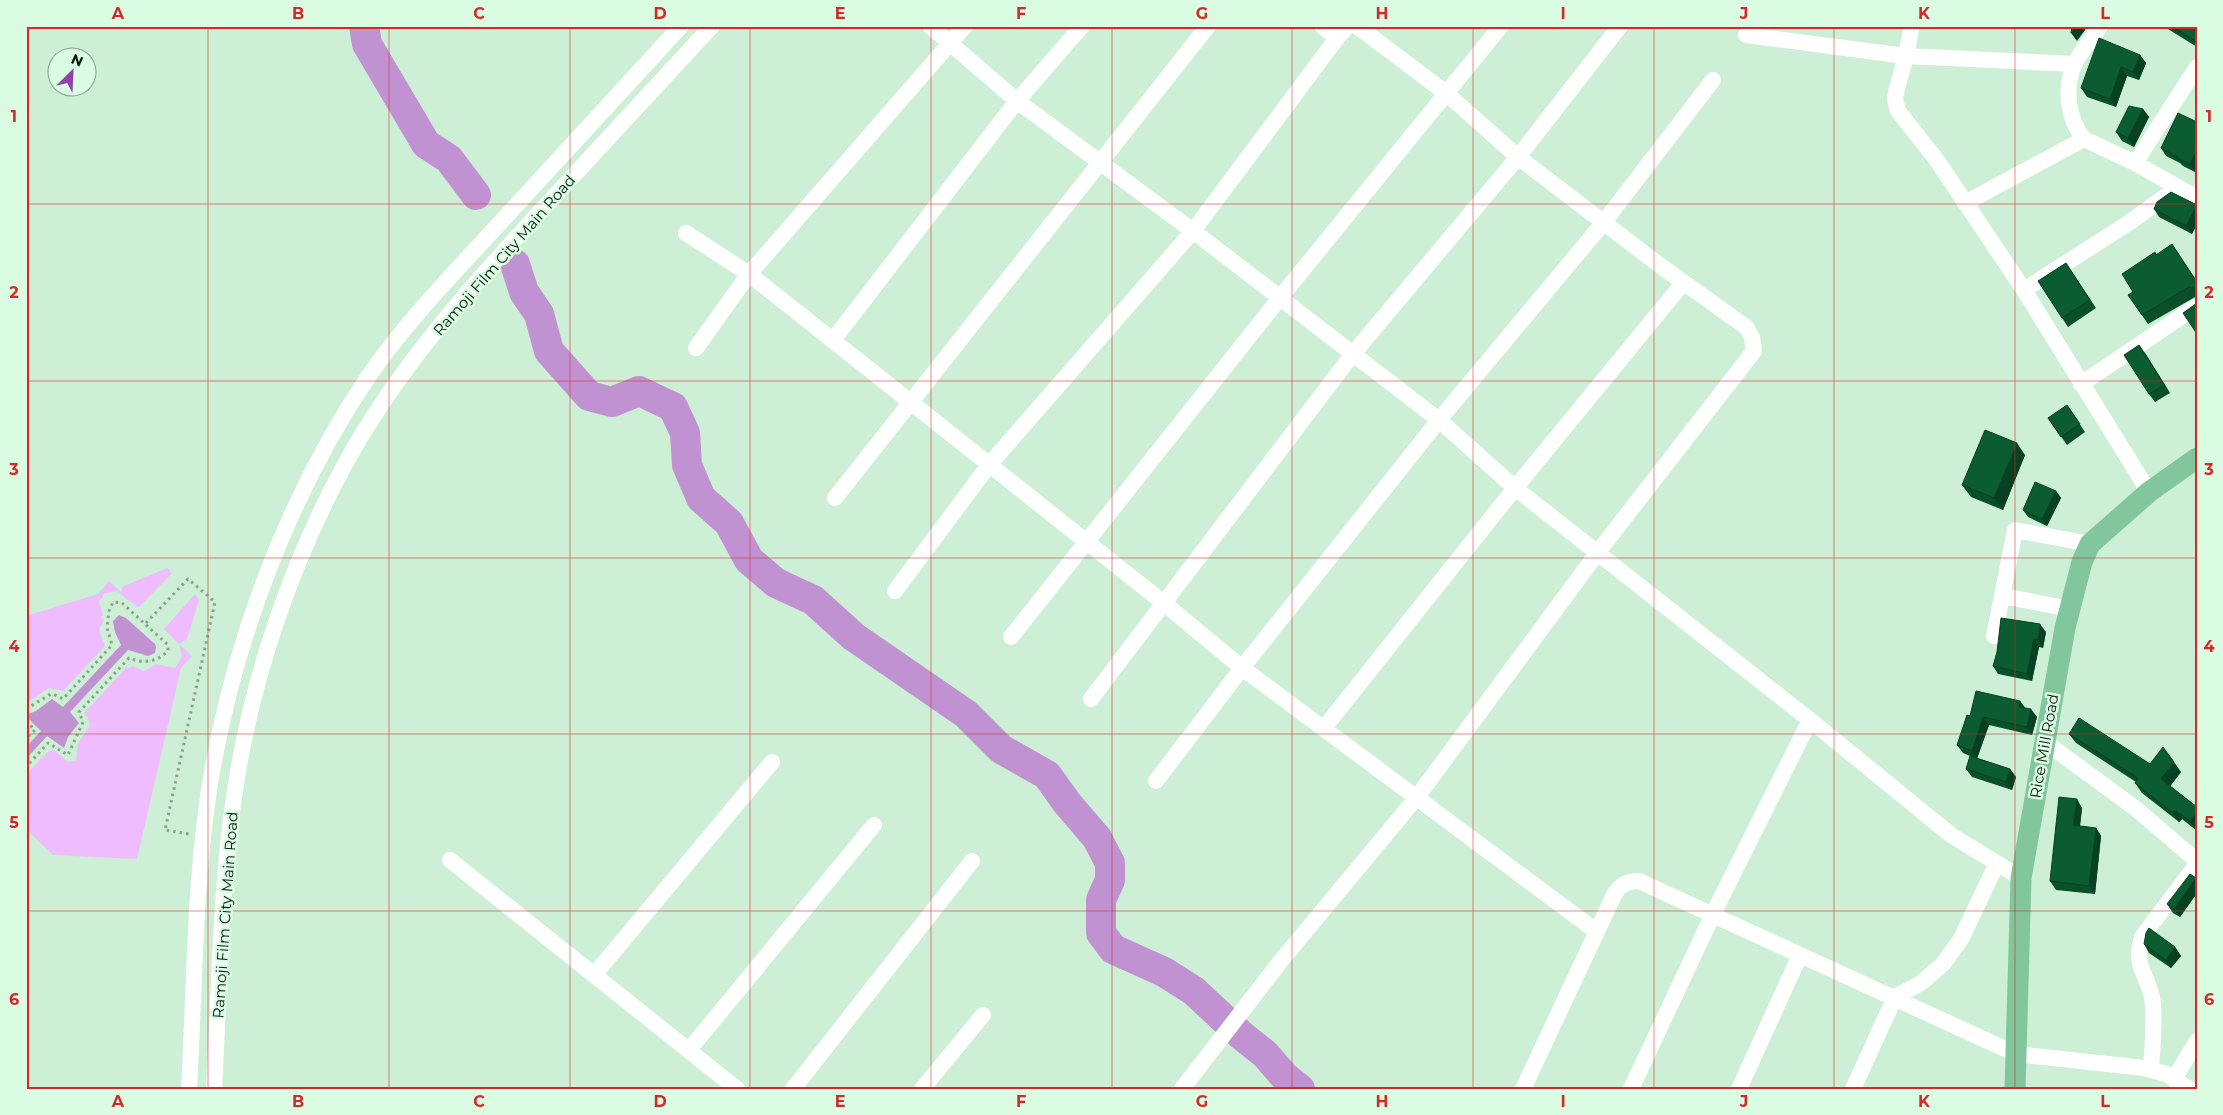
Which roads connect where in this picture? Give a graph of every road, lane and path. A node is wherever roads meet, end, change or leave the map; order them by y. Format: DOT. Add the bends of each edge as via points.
graph roads {
  1 [pos="681,26"];
  2 [pos="712,26"];
  3 [pos="930,26"];
  4 [pos="965,26"];
  5 [pos="1082,26"];
  6 [pos="1208,26"];
  7 [pos="1322,26"];
  8 [pos="1348,26"];
  9 [pos="1357,26"];
  10 [pos="1501,26"];
  11 [pos="1620,26"];
  12 [pos="1912,26"];
  13 [pos="2100,26"];
  14 [pos="1746,35"];
  15 [pos="1337,38"];
  16 [pos="952,44"];
  17 [pos="1906,56"];
  18 [pos="2074,64"];
  19 [pos="2197,68"];
  20 [pos="1713,80"];
  21 [pos="1446,93"];
  22 [pos="1017,100"];
  23 [pos="2084,139"];
  24 [pos="1518,156"];
  25 [pos="1102,164"];
  26 [pos="2135,164"];
  27 [pos="2178,187"];
  28 [pos="2197,198"];
  29 [pos="1965,203"];
  30 [pos="1604,222"];
  31 [pos="1193,231"];
  32 [pos="686,232"];
  33 [pos="749,274"];
  34 [pos="1683,283"];
  35 [pos="2024,290"];
  36 [pos="1279,299"];
  37 [pos="2197,306"];
  38 [pos="833,340"];
  39 [pos="696,348"];
  40 [pos="1352,356"];
  41 [pos="2081,384"];
  42 [pos="910,402"];
  43 [pos="1439,420"];
  44 [pos="2196,462"];
  45 [pos="989,465"];
  46 [pos="1515,488"];
  47 [pos="2149,492"];
  48 [pos="835,498"];
  49 [pos="1086,543"];
  50 [pos="2090,544"];
  51 [pos="1598,552"];
  52 [pos="895,591"];
  53 [pos="2003,596"];
  54 [pos="1165,604"];
  55 [pos="2070,609"];
  56 [pos="146,624"];
  57 [pos="1994,636"];
  58 [pos="1011,637"];
  59 [pos="1242,668"];
  60 [pos="1091,699"];
  61 [pos="26,709"];
  62 [pos="1810,720"];
  63 [pos="26,721"];
  64 [pos="1324,728"];
  65 [pos="26,739"];
  66 [pos="2046,742"];
  67 [pos="772,762"];
  68 [pos="26,767"];
  69 [pos="1156,780"];
  70 [pos="1417,797"];
  71 [pos="874,825"];
  72 [pos="204,836"];
  73 [pos="450,860"];
  74 [pos="972,861"];
  75 [pos="1997,863"];
  76 [pos="2197,863"];
  77 [pos="2021,878"];
  78 [pos="1712,914"];
  79 [pos="1596,931"];
  80 [pos="1800,955"];
  81 [pos="594,975"];
  82 [pos="1895,997"];
  83 [pos="983,1015"];
  84 [pos="2197,1041"];
  85 [pos="689,1050"];
  86 [pos="2016,1054"];
  87 [pos="2151,1070"];
  88 [pos="2174,1079"];
  89 [pos="1185,1085"];
  90 [pos="189,1089"];
  91 [pos="214,1089"];
  92 [pos="737,1089"];
  93 [pos="793,1089"];
  94 [pos="922,1089"];
  95 [pos="1523,1089"];
  96 [pos="1631,1089"];
  97 [pos="1739,1089"];
  98 [pos="1853,1089"];
  99 [pos="2015,1089"];
  100 [pos="2189,1089"];
  1 -- 72 [label="street, Ramoji Film City Main Road" via="422,309 369,377 323,453 284,532 238,662 212,772"];
  2 -- 91 [label="street, Ramoji Film City Main Road" via="493,263 440,325 391,391 344,465 306,542 258,687 237,776 226,864"];
  3 -- 16 [label="street"];
  4 -- 16 [label="street"];
  5 -- 22 [label="street"];
  6 -- 25 [label="street"];
  7 -- 15 [label="street"];
  8 -- 15 [label="street"];
  9 -- 21 [label="street"];
  10 -- 21 [label="street"];
  11 -- 24 [label="street"];
  12 -- 17 [label="street"];
  13 -- 18 [label="street"];
  14 -- 17 [label="street"];
  15 -- 31 [label="street"];
  16 -- 22 [label="street"];
  16 -- 33 [label="street"];
  17 -- 18 [label="street"];
  17 -- 29 [label="street" via="1896,92 1898,111"];
  18 -- 23 [label="street" via="2069,92 2071,112 2076,129"];
  19 -- 26 [label="street"];
  20 -- 30 [label="street"];
  21 -- 24 [label="street"];
  21 -- 36 [label="street"];
  22 -- 25 [label="street"];
  22 -- 38 [label="street"];
  23 -- 26 [label="street"];
  23 -- 29 [label="street"];
  24 -- 30 [label="street"];
  24 -- 40 [label="street"];
  25 -- 31 [label="street"];
  25 -- 42 [label="street"];
  26 -- 27 [label="street"];
  27 -- 28 [label="street"];
  27 -- 35 [label="street"];
  29 -- 35 [label="street"];
  30 -- 34 [label="street"];
  30 -- 43 [label="street"];
  31 -- 36 [label="street"];
  31 -- 45 [label="street"];
  32 -- 33 [label="street"];
  33 -- 38 [label="street"];
  33 -- 39 [label="street"];
  34 -- 46 [label="street"];
  34 -- 51 [label="street" via="1746,327 1752,337 1754,351"];
  35 -- 41 [label="street"];
  36 -- 40 [label="street"];
  36 -- 49 [label="street"];
  37 -- 41 [label="street"];
  38 -- 42 [label="street"];
  40 -- 43 [label="street"];
  40 -- 54 [label="street"];
  41 -- 47 [label="street"];
  42 -- 45 [label="street"];
  42 -- 48 [label="street"];
  43 -- 46 [label="street"];
  43 -- 59 [label="street"];
  44 -- 47 [label="main road, Rice Mill Road"];
  45 -- 49 [label="street"];
  45 -- 52 [label="street"];
  46 -- 51 [label="street"];
  46 -- 64 [label="street"];
  47 -- 50 [label="main road, Rice Mill Road"];
  49 -- 54 [label="street"];
  49 -- 58 [label="street"];
  50 -- 53 [label="street" via="2015,530"];
  50 -- 55 [label="main road, Rice Mill Road"];
  51 -- 62 [label="street"];
  51 -- 70 [label="street"];
  53 -- 55 [label="street"];
  53 -- 57 [label="street"];
  54 -- 59 [label="street"];
  54 -- 60 [label="street"];
  55 -- 66 [label="main road, Rice Mill Road"];
  56 -- 61 [label="path" via="122,603 113,602 107,628 112,645 63,699 50,694"];
  56 -- 68 [label="path" via="168,645 168,651 162,657 145,662 129,658 79,712 83,722 68,755 48,743"];
  56 -- 72 [label="path" via="188,579 215,602 165,830"];
  59 -- 64 [label="street"];
  59 -- 69 [label="street"];
  62 -- 75 [label="street" via="1951,835"];
  62 -- 78 [label="street"];
  63 -- 65 [label="path" via="34,730"];
  64 -- 70 [label="street"];
  66 -- 76 [label="street" via="2135,808"];
  66 -- 77 [label="main road, Rice Mill Road"];
  67 -- 81 [label="street"];
  70 -- 79 [label="street"];
  70 -- 89 [label="street" via="1280,962"];
  71 -- 85 [label="street"];
  72 -- 90 [label="street, Ramoji Film City Main Road"];
  73 -- 81 [label="street"];
  74 -- 93 [label="street"];
  75 -- 77 [label="street"];
  75 -- 82 [label="street" via="1961,939 1942,964 1921,983"];
  76 -- 87 [label="street" via="2142,937 2138,952 2153,1004"];
  77 -- 86 [label="main road, Rice Mill Road"];
  78 -- 79 [label="street" via="1639,881 1629,881 1621,885"];
  78 -- 80 [label="street"];
  78 -- 96 [label="street"];
  79 -- 95 [label="street"];
  80 -- 82 [label="street"];
  80 -- 97 [label="street"];
  81 -- 85 [label="street"];
  82 -- 86 [label="street"];
  82 -- 98 [label="street"];
  83 -- 94 [label="street"];
  84 -- 88 [label="street"];
  85 -- 92 [label="street"];
  86 -- 87 [label="street"];
  86 -- 99 [label="main road, Rice Mill Road"];
  87 -- 88 [label="street"];
  88 -- 100 [label="street"];
}
